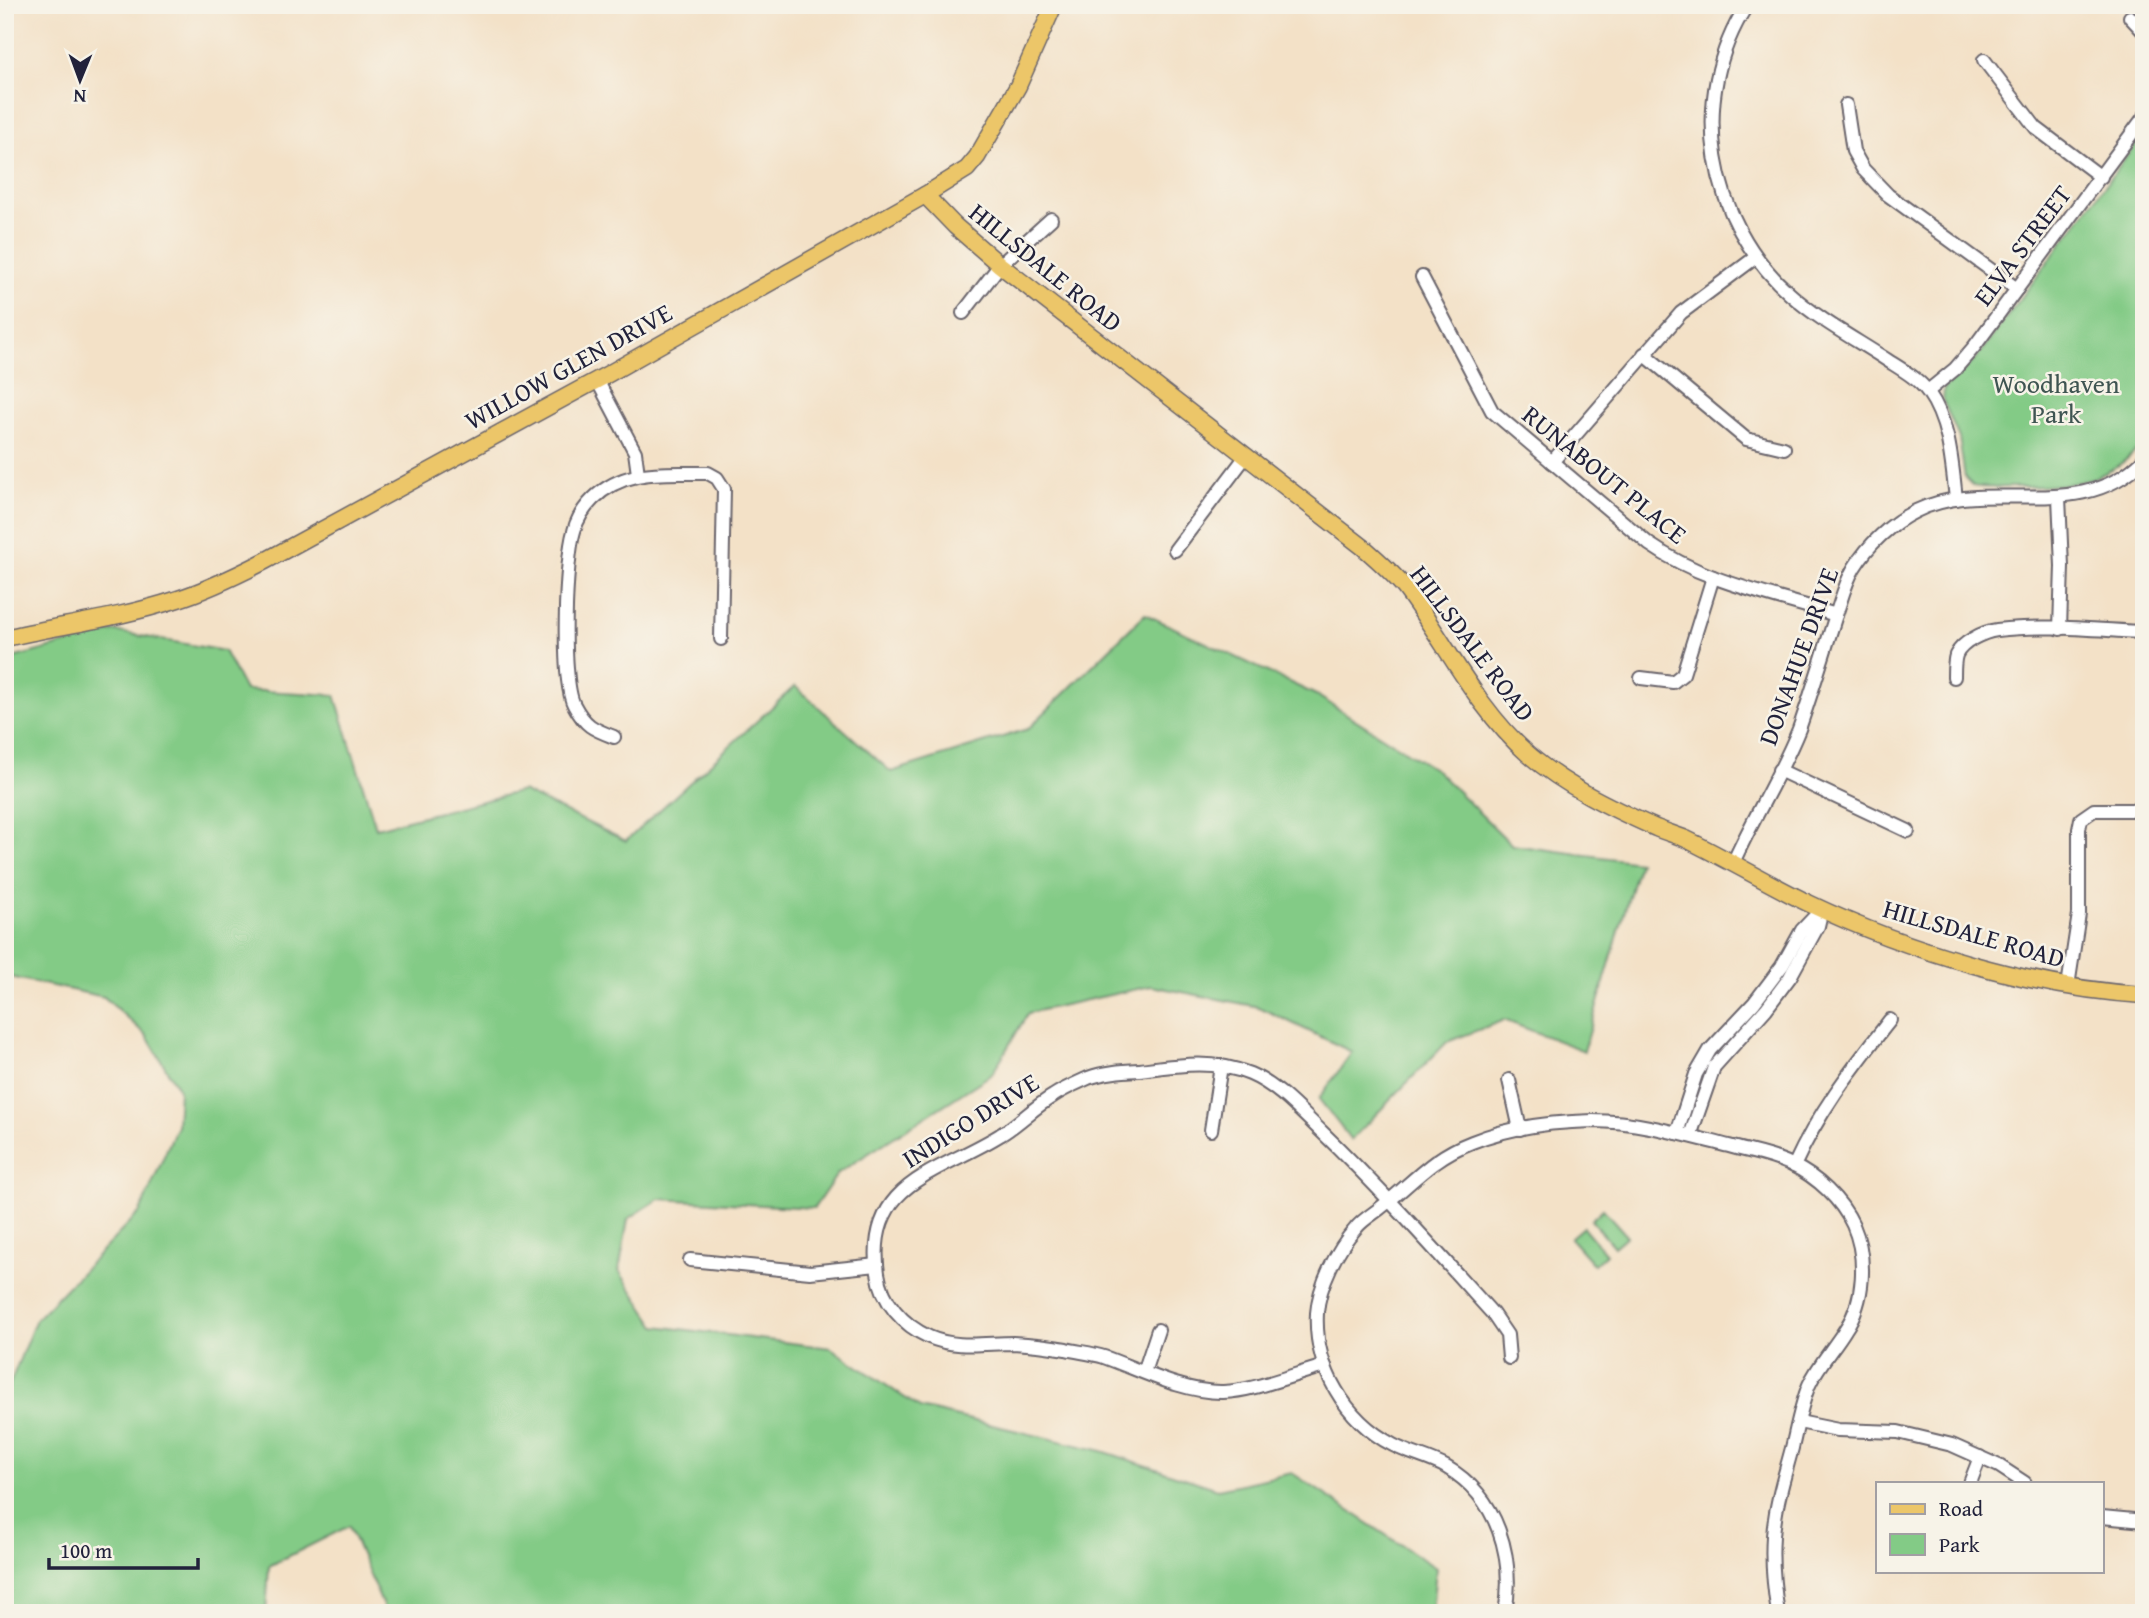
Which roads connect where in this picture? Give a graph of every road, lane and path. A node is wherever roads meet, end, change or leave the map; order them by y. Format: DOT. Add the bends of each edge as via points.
graph roads {
  1 [pos="1054,5"];
  2 [pos="1747,5"];
  3 [pos="2130,17"];
  4 [pos="2144,32"];
  5 [pos="1984,60"];
  6 [pos="1846,105"];
  7 [pos="2144,117"];
  8 [pos="2101,177"];
  9 [pos="925,195"];
  10 [pos="1051,219"];
  11 [pos="1756,257"];
  12 [pos="1000,265"];
  13 [pos="1422,277"];
  14 [pos="2017,289"];
  15 [pos="963,313"];
  16 [pos="1644,354"];
  17 [pos="597,380"];
  18 [pos="1928,391"];
  19 [pos="1784,448"];
  20 [pos="1246,456"];
  21 [pos="1552,462"];
  22 [pos="2143,462"];
  23 [pos="638,474"];
  24 [pos="2059,497"];
  25 [pos="1956,499"];
  26 [pos="1175,550"];
  27 [pos="1713,577"];
  28 [pos="1836,615"];
  29 [pos="2060,629"];
  30 [pos="2144,632"];
  31 [pos="5,638"];
  32 [pos="721,639"];
  33 [pos="1954,677"];
  34 [pos="1641,678"];
  35 [pos="614,737"];
  36 [pos="1779,770"];
  37 [pos="2144,810"];
  38 [pos="1908,831"];
  39 [pos="1733,863"];
  40 [pos="1822,909"];
  41 [pos="2068,986"];
  42 [pos="2144,995"];
  43 [pos="1891,1020"];
  44 [pos="1221,1066"];
  45 [pos="1510,1080"];
  46 [pos="1520,1129"];
  47 [pos="1211,1130"];
  48 [pos="1683,1135"];
  49 [pos="1794,1166"];
  50 [pos="1390,1200"];
  51 [pos="690,1260"];
  52 [pos="877,1265"];
  53 [pos="1158,1330"];
  54 [pos="1509,1358"];
  55 [pos="1325,1366"];
  56 [pos="1144,1372"];
  57 [pos="1799,1422"];
  58 [pos="1980,1457"];
  59 [pos="1970,1482"];
  60 [pos="2023,1482"];
  61 [pos="2104,1517"];
  62 [pos="2144,1521"];
  63 [pos="1505,1613"];
  64 [pos="1778,1613"];
  1 -- 9 [label="main road, WILLOW GLEN DRIVE" via="1018,86 977,157 967,169"];
  2 -- 11 [label="street" via="1721,58 1712,125 1724,194"];
  3 -- 4 [label="street"];
  5 -- 8 [label="street" via="2036,128"];
  6 -- 14 [label="street" via="1853,151 1863,169 1888,195"];
  7 -- 8 [label="street, ELVA STREET"];
  8 -- 14 [label="street, ELVA STREET"];
  9 -- 12 [label="main road, HILLSDALE ROAD"];
  9 -- 17 [label="main road, WILLOW GLEN DRIVE"];
  10 -- 12 [label="street"];
  11 -- 16 [label="street" via="1681,313"];
  11 -- 18 [label="street" via="1790,294"];
  12 -- 15 [label="street"];
  12 -- 20 [label="main road, HILLSDALE ROAD"];
  13 -- 21 [label="street, RUNABOUT PLACE" via="1492,411"];
  14 -- 18 [label="street, ELVA STREET" via="1968,355"];
  16 -- 19 [label="street" via="1746,439"];
  16 -- 21 [label="street"];
  17 -- 23 [label="street" via="635,452"];
  17 -- 31 [label="main road, WILLOW GLEN DRIVE" via="215,586 124,614"];
  18 -- 25 [label="street" via="1948,439"];
  20 -- 26 [label="street"];
  20 -- 39 [label="main road, HILLSDALE ROAD" via="1363,547 1404,586 1490,713 1527,753 1585,794"];
  21 -- 27 [label="street, RUNABOUT PLACE" via="1649,544"];
  22 -- 24 [label="street, DONAHUE DRIVE" via="2099,488"];
  23 -- 32 [label="street" via="708,473 724,489"];
  23 -- 35 [label="street" via="621,480 587,505 574,531 570,555 566,668 571,697 587,726"];
  24 -- 25 [label="street, DONAHUE DRIVE"];
  24 -- 29 [label="street"];
  25 -- 28 [label="street, DONAHUE DRIVE" via="1915,511 1874,542 1853,569"];
  27 -- 28 [label="street, RUNABOUT PLACE"];
  27 -- 34 [label="street" via="1684,674 1673,682"];
  28 -- 36 [label="street, DONAHUE DRIVE" via="1798,731"];
  29 -- 30 [label="street"];
  29 -- 33 [label="street" via="1996,630 1978,636 1956,656"];
  36 -- 38 [label="street"];
  36 -- 39 [label="street, DONAHUE DRIVE"];
  37 -- 41 [label="street" via="2094,810 2081,819 2079,914"];
  39 -- 40 [label="main road, HILLSDALE ROAD"];
  40 -- 41 [label="main road, HILLSDALE ROAD" via="1894,940"];
  40 -- 48 [label="street" via="1818,926 1790,977 1714,1066"];
  41 -- 42 [label="main road, HILLSDALE ROAD"];
  43 -- 49 [label="street" via="1846,1075"];
  44 -- 47 [label="street"];
  44 -- 50 [label="street, INDIGO DRIVE" via="1256,1077 1284,1095"];
  44 -- 52 [label="street, INDIGO DRIVE" via="1191,1064 1111,1073 1088,1078 1052,1096 1001,1135 906,1186 888,1205 881,1221"];
  45 -- 46 [label="street"];
  46 -- 48 [label="street" via="1595,1121"];
  46 -- 50 [label="street" via="1470,1142 1430,1163"];
  48 -- 49 [label="street"];
  49 -- 57 [label="street" via="1825,1188 1847,1214 1861,1265 1855,1310 1810,1383"];
  50 -- 54 [label="street, INDIGO DRIVE" via="1492,1313 1507,1335"];
  50 -- 55 [label="street" via="1356,1228 1323,1284 1317,1325"];
  51 -- 52 [label="street" via="810,1272"];
  52 -- 56 [label="street, INDIGO DRIVE" via="889,1303 910,1326 929,1337 961,1344 1055,1347"];
  53 -- 56 [label="street"];
  55 -- 56 [label="street, INDIGO DRIVE" via="1222,1392 1199,1391"];
  55 -- 63 [label="street" via="1341,1398 1366,1427 1396,1447 1443,1465 1483,1501 1507,1555"];
  57 -- 58 [label="street" via="1838,1430 1907,1434"];
  57 -- 64 [label="street" via="1772,1544"];
  58 -- 59 [label="street"];
  58 -- 60 [label="street"];
  61 -- 62 [label="street"];
}
